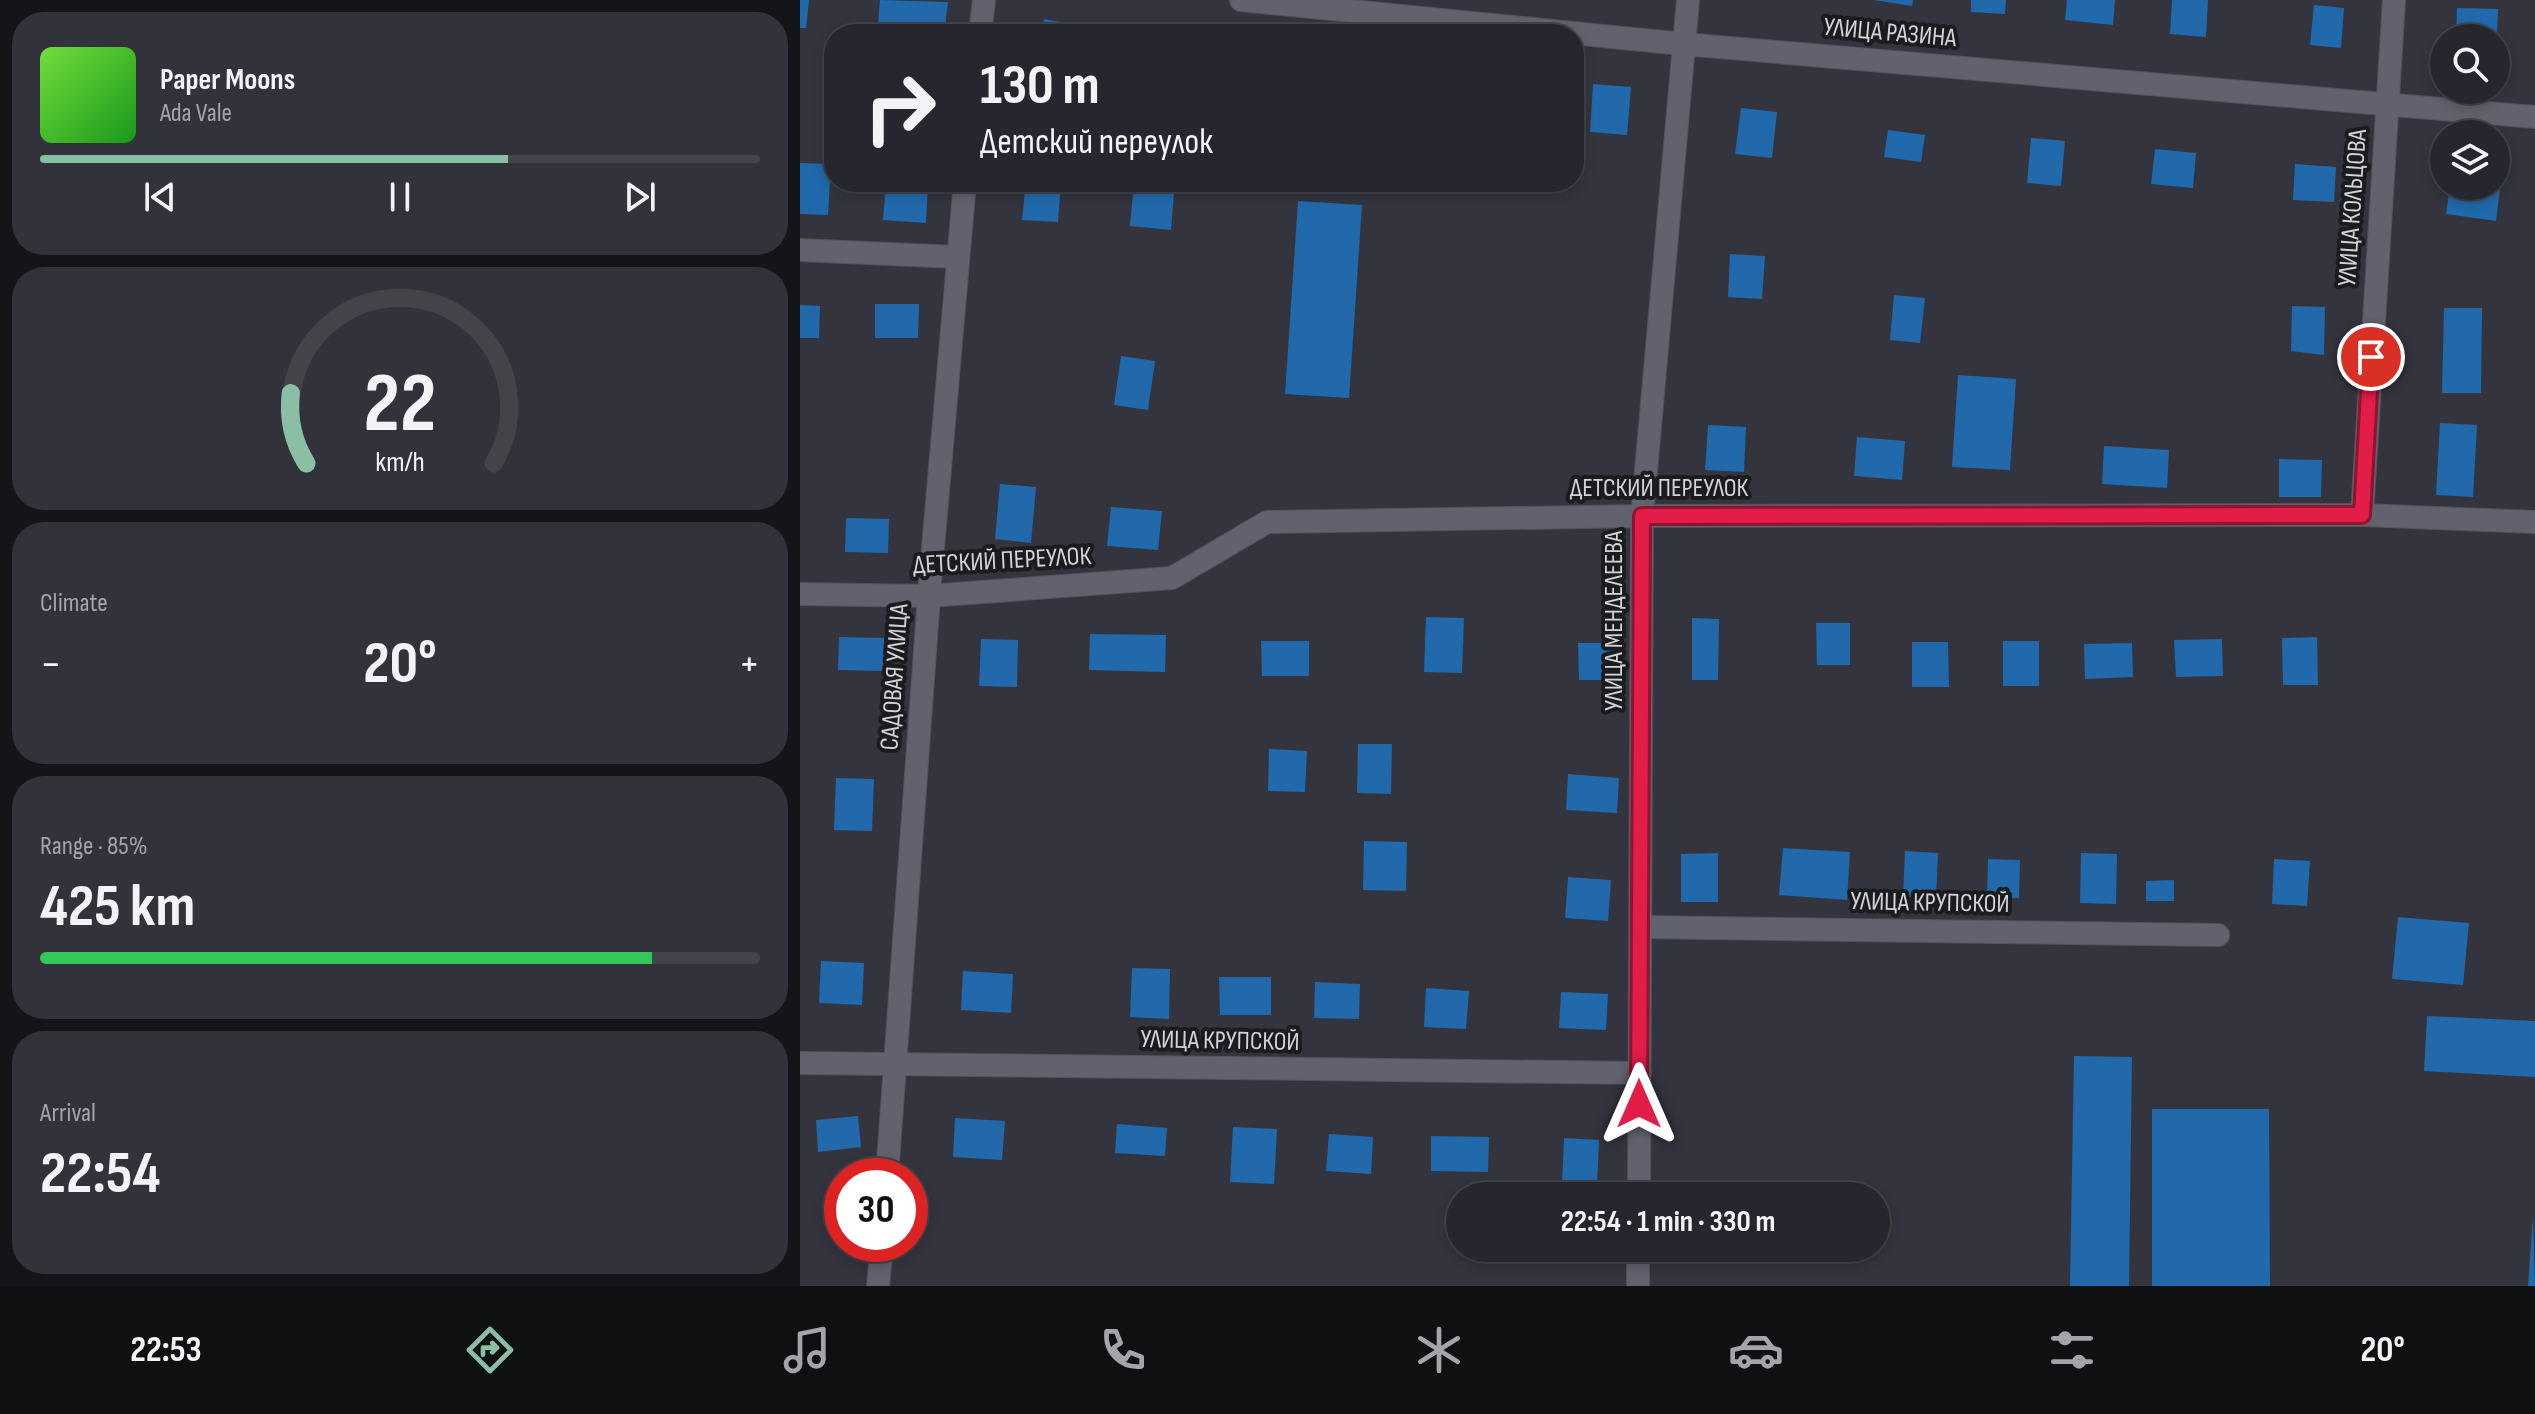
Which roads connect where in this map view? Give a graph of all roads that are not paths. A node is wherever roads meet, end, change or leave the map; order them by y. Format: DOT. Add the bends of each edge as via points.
graph roads {
  1 [pos="984,0"];
  2 [pos="1241,0"];
  3 [pos="1688,0"];
  4 [pos="2394,0"];
  5 [pos="981,24"];
  6 [pos="1482,24"];
  7 [pos="1584,34"];
  8 [pos="1683,44"];
  9 [pos="2387,102"];
  10 [pos="2535,117"];
  11 [pos="964,192"];
  12 [pos="800,250"];
  13 [pos="957,257"];
  14 [pos="2362,515"];
  15 [pos="1642,516"];
  16 [pos="2535,522"];
  17 [pos="800,594"];
  18 [pos="929,596"];
  19 [pos="1641,927"];
  20 [pos="2218,935"];
  21 [pos="800,1063"];
  22 [pos="896,1064"];
  23 [pos="1640,1073"];
  24 [pos="888,1158"];
  25 [pos="1639,1182"];
  26 [pos="880,1262"];
  27 [pos="1638,1262"];
  28 [pos="878,1286"];
  29 [pos="1638,1286"];
  1 -- 5 [label="street"];
  2 -- 6 [label="street, УЛИЦА РАЗИНА"];
  3 -- 8 [label="street, УЛИЦА МЕНДЕЛЕЕВА"];
  4 -- 9 [label="street, УЛИЦА КОЛЬЦОВА"];
  7 -- 8 [label="street, УЛИЦА РАЗИНА"];
  8 -- 9 [label="street, УЛИЦА РАЗИНА"];
  8 -- 15 [label="street, УЛИЦА МЕНДЕЛЕЕВА"];
  9 -- 10 [label="street, УЛИЦА РАЗИНА"];
  9 -- 14 [label="street, УЛИЦА КОЛЬЦОВА"];
  11 -- 13 [label="street, САДОВАЯ УЛИЦА"];
  12 -- 13 [label="street"];
  13 -- 18 [label="street, САДОВАЯ УЛИЦА"];
  14 -- 15 [label="street, ДЕТСКИЙ ПЕРЕУЛОК"];
  14 -- 16 [label="street, ДЕТСКИЙ ПЕРЕУЛОК"];
  15 -- 18 [label="street, ДЕТСКИЙ ПЕРЕУЛОК" via="1267,522 1172,578"];
  15 -- 19 [label="street, УЛИЦА МЕНДЕЛЕЕВА"];
  17 -- 18 [label="street, ДЕТСКИЙ ПЕРЕУЛОК"];
  18 -- 22 [label="street, САДОВАЯ УЛИЦА"];
  19 -- 20 [label="street, УЛИЦА КРУПСКОЙ"];
  19 -- 23 [label="street, УЛИЦА МЕНДЕЛЕЕВА"];
  21 -- 22 [label="street, УЛИЦА КРУПСКОЙ"];
  22 -- 23 [label="street, УЛИЦА КРУПСКОЙ"];
  22 -- 24 [label="street, САДОВАЯ УЛИЦА"];
  23 -- 25 [label="street, УЛИЦА МЕНДЕЛЕЕВА"];
  26 -- 28 [label="street"];
  27 -- 29 [label="street"];
}
